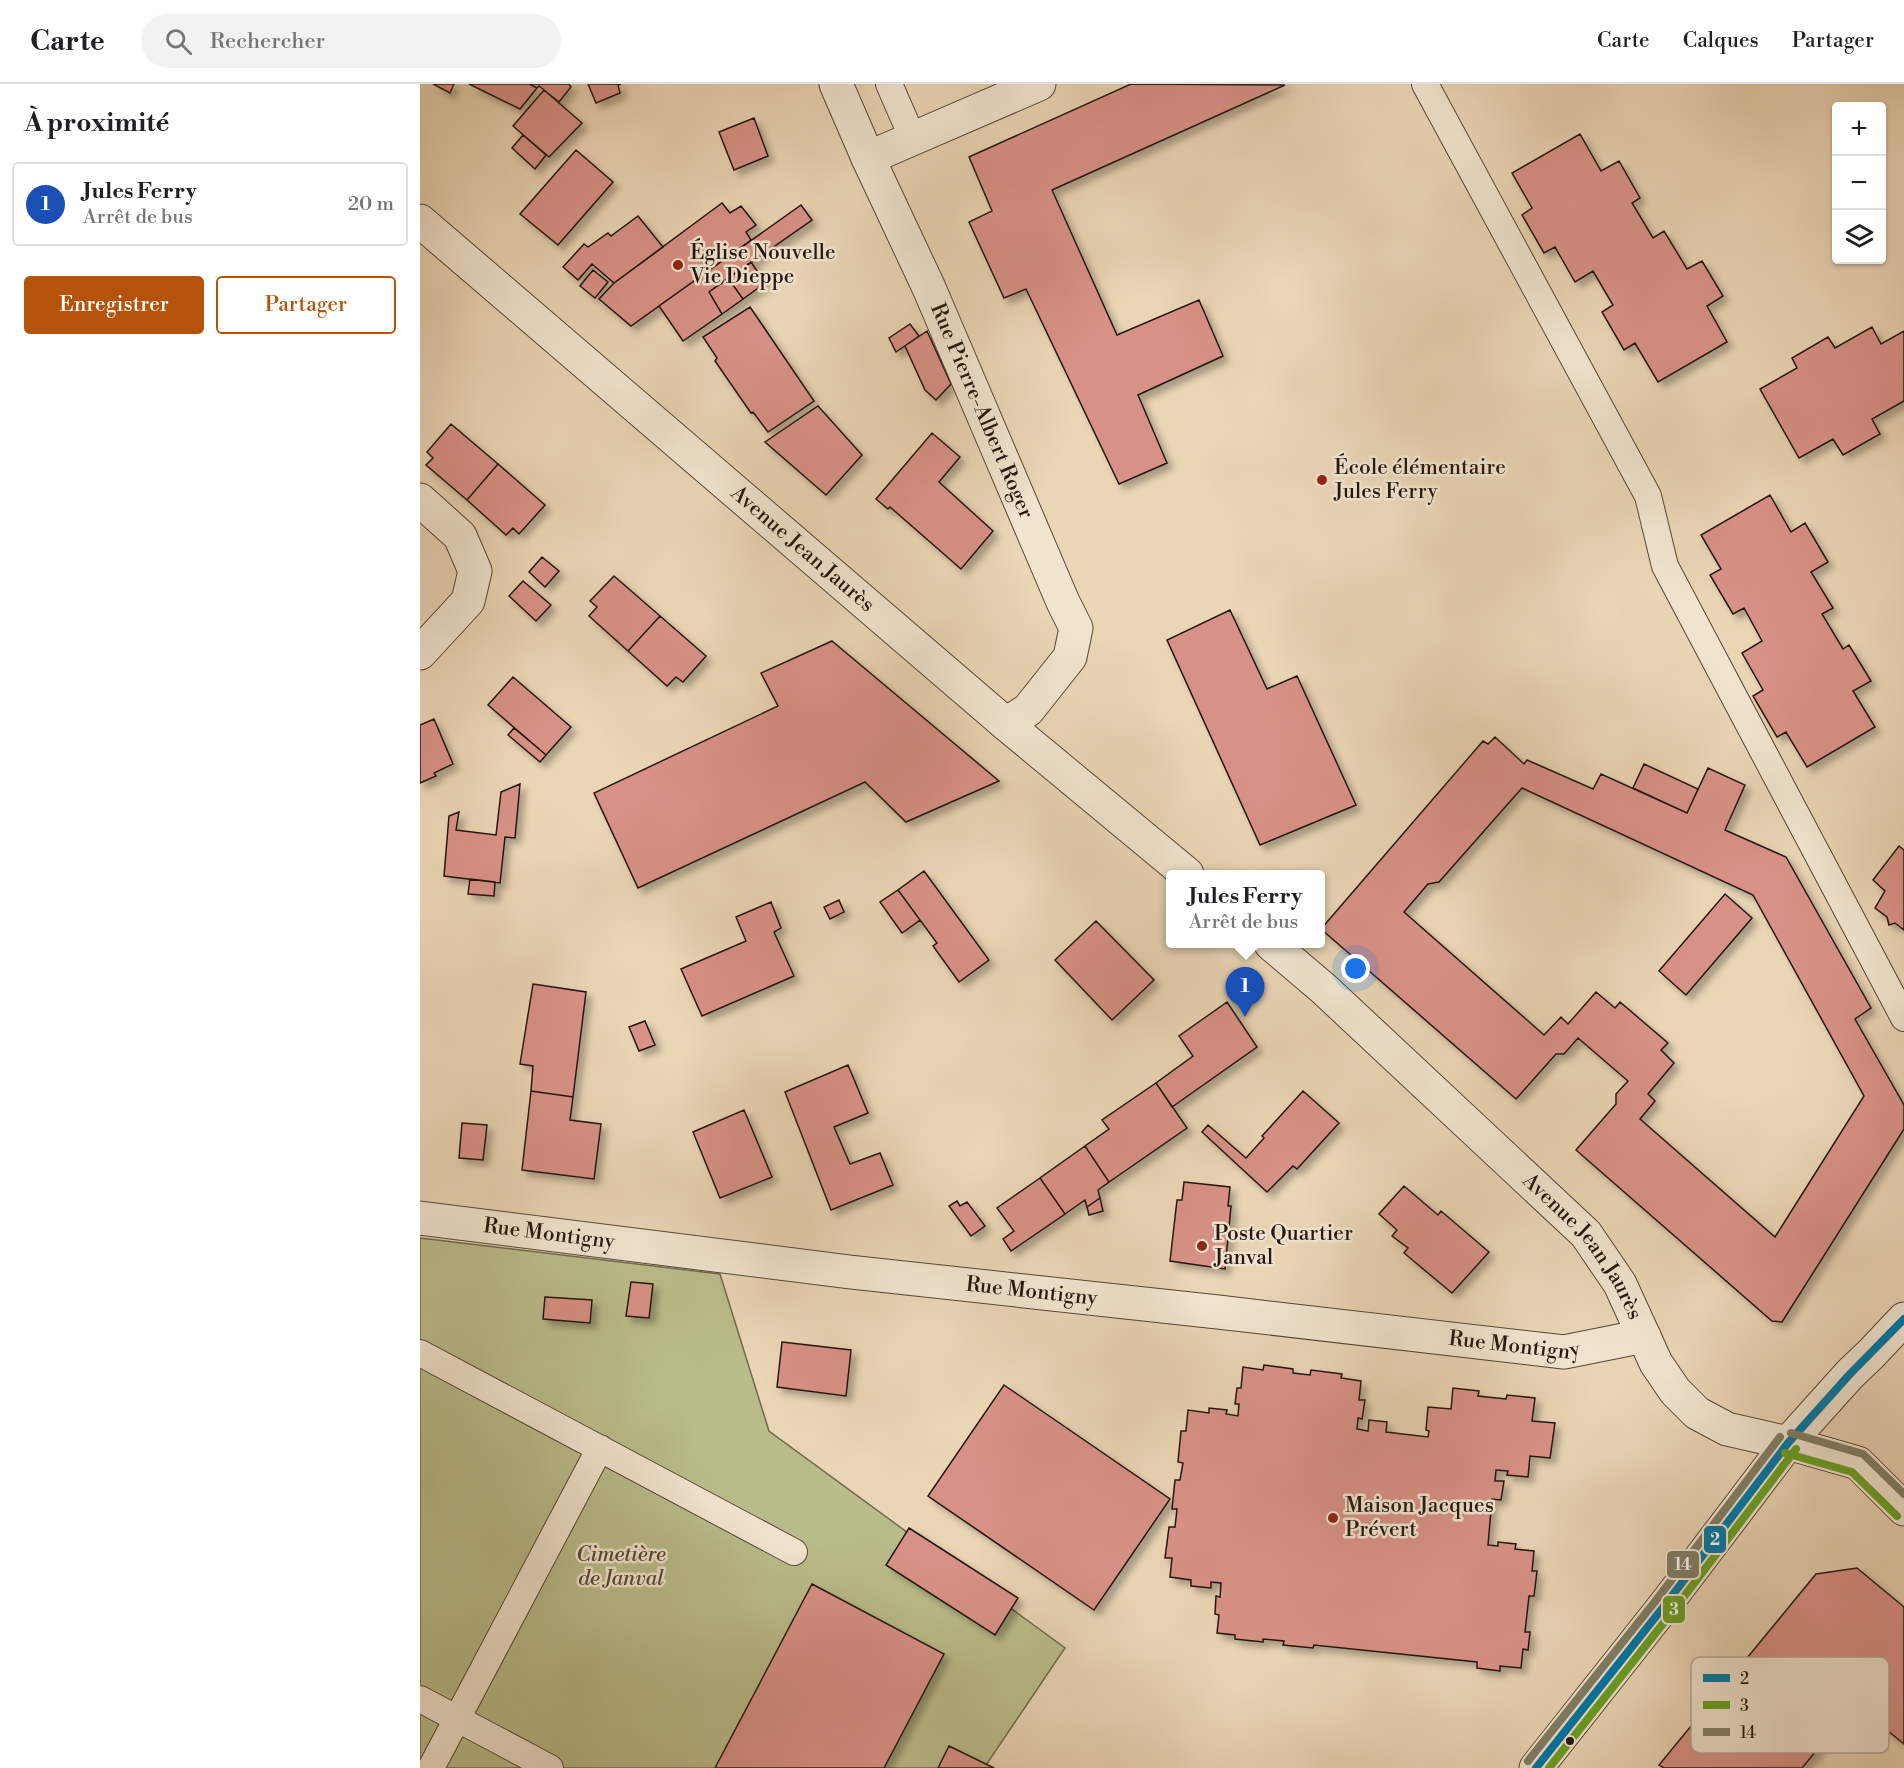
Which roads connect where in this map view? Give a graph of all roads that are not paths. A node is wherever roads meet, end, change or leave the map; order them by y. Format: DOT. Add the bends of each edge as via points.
graph roads {
  1 [pos="836,84"];
  2 [pos="889,84"];
  3 [pos="1039,84"];
  4 [pos="1425,84"];
  5 [pos="913,139"];
  6 [pos="868,158"];
  7 [pos="420,220"];
  8 [pos="420,500"];
  9 [pos="420,653"];
  10 [pos="1006,724"];
  11 [pos="1183,870"];
  12 [pos="1275,948"];
  13 [pos="1904,1018"];
  14 [pos="420,1218"];
  15 [pos="1904,1319"];
  16 [pos="1644,1336"];
  17 [pos="420,1353"];
  18 [pos="1788,1443"];
  19 [pos="600,1448"];
  20 [pos="1904,1509"];
  21 [pos="794,1552"];
  22 [pos="420,1699"];
  23 [pos="457,1719"];
  24 [pos="431,1768"];
  25 [pos="549,1768"];
  26 [pos="1536,1768"];
  1 -- 6 [label="street, Rue Pierre-Albert Roger"];
  2 -- 5 [label="lane"];
  3 -- 5 [label="street"];
  4 -- 13 [label="lane" via="1648,496 1665,566"];
  5 -- 6 [label="street"];
  6 -- 10 [label="street, Rue Pierre-Albert Roger" via="929,288 1076,628 1070,657 1028,710"];
  7 -- 10 [label="street, Avenue Jean Jaurès"];
  8 -- 9 [label="street" via="460,536 474,571 468,601"];
  10 -- 11 [label="street, Avenue Jean Jaurès"];
  12 -- 16 [label="street, Avenue Jean Jaurès" via="1324,989 1586,1234 1620,1284"];
  14 -- 16 [label="street, Rue Montigny" via="850,1272 1564,1352"];
  15 -- 18 [label="street"];
  16 -- 18 [label="street, Avenue Jean Jaurès" via="1675,1391 1697,1413 1727,1429"];
  17 -- 19 [label="lane"];
  18 -- 20 [label="street, Avenue Jean Jaurès" via="1858,1462"];
  18 -- 26 [label="street"];
  19 -- 21 [label="lane"];
  19 -- 23 [label="lane"];
  22 -- 23 [label="lane"];
  23 -- 24 [label="lane"];
  23 -- 25 [label="lane"];
}
